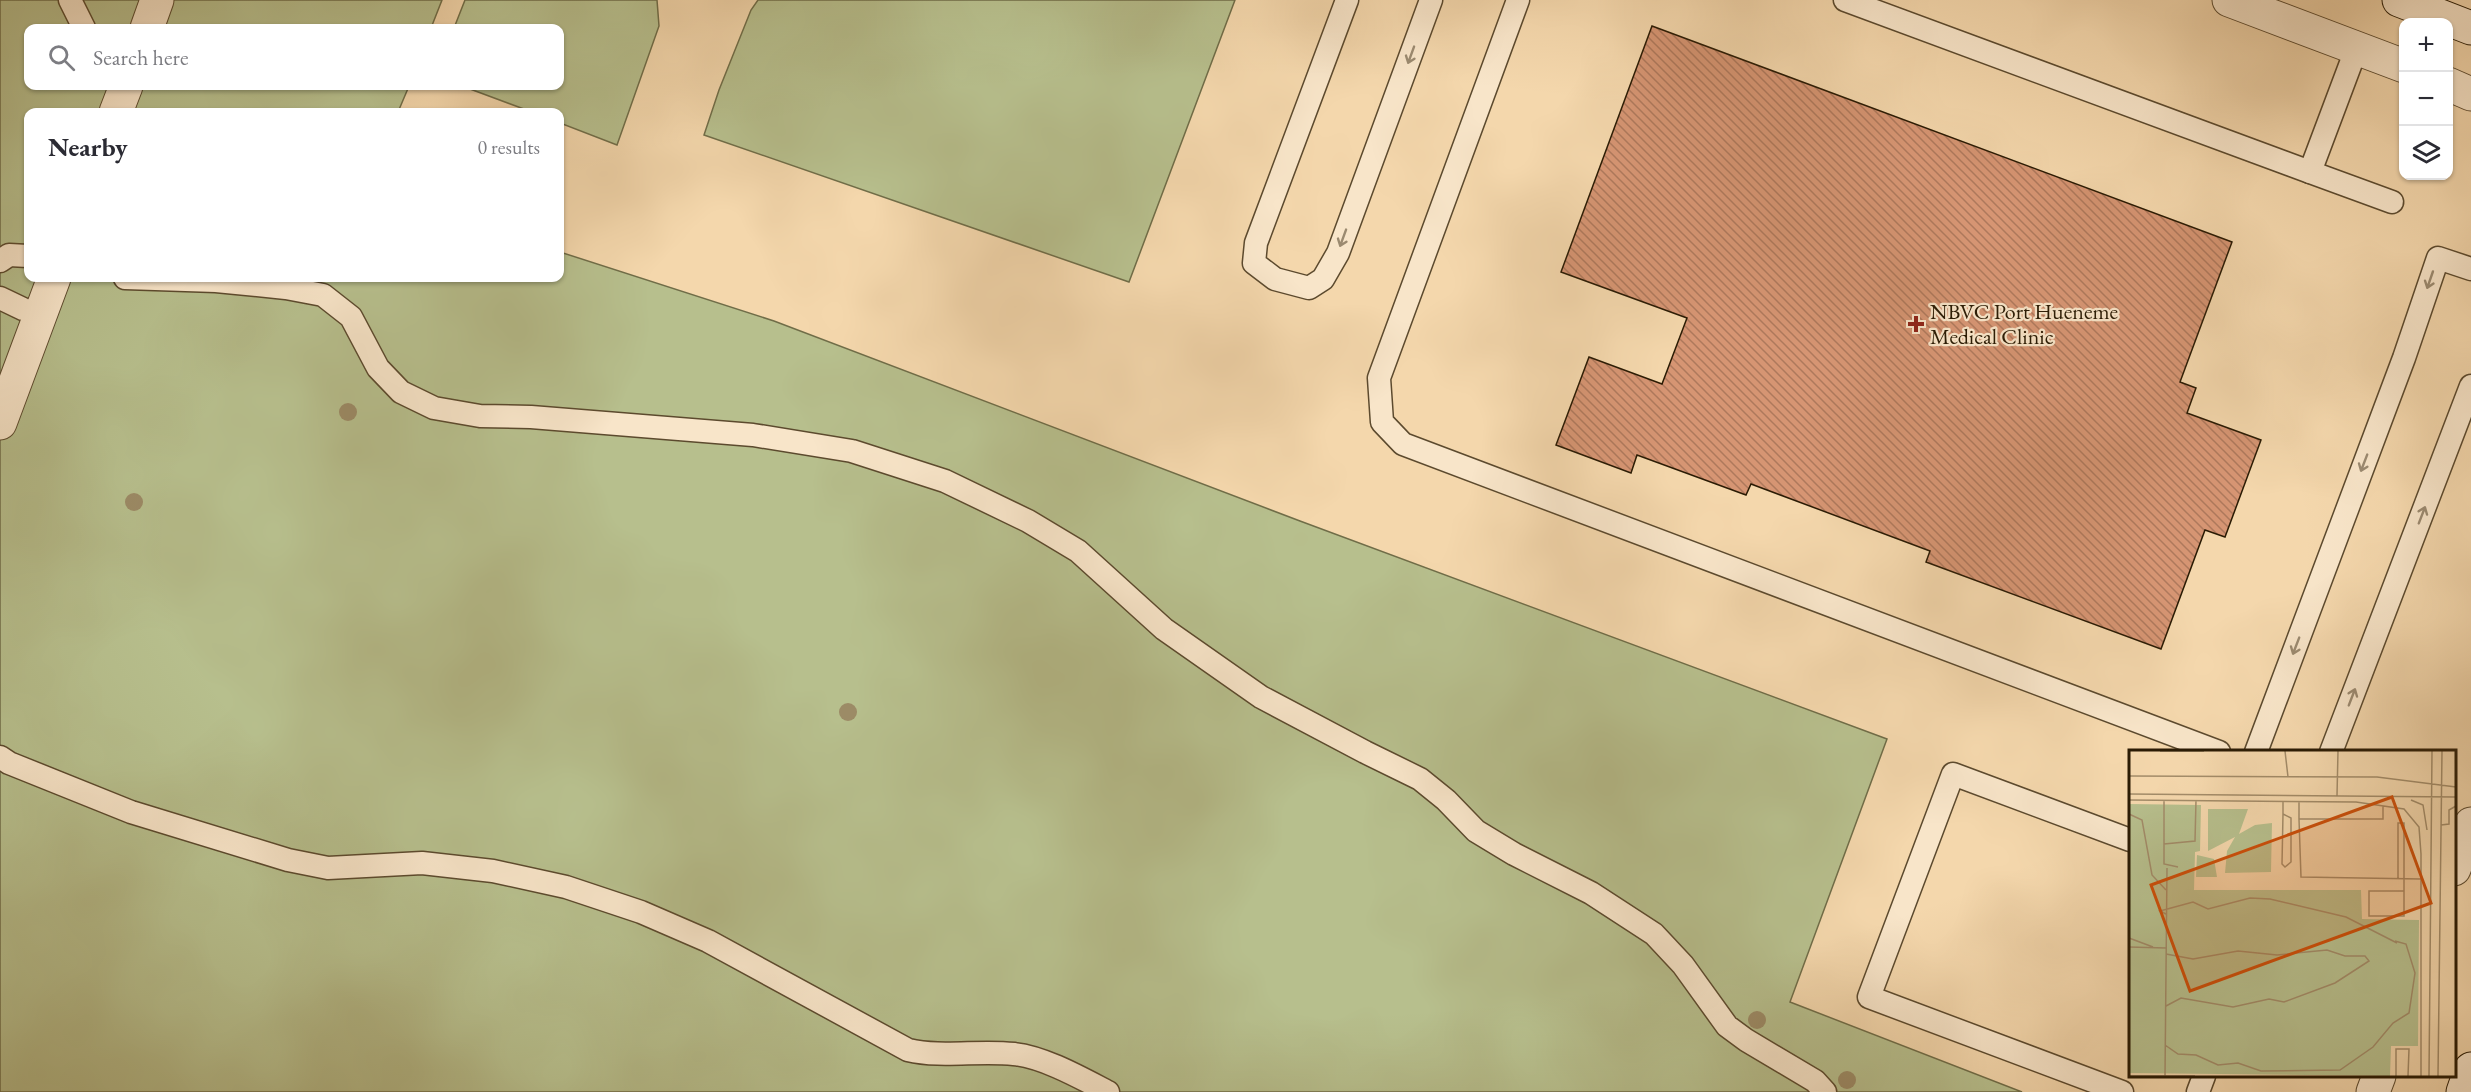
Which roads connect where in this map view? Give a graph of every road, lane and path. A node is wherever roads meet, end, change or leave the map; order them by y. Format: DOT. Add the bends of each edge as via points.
graph roads {
  1 [pos="70,0"];
  2 [pos="157,0"];
  3 [pos="1347,0"];
  4 [pos="1431,0"];
  5 [pos="1518,0"];
  6 [pos="1845,0"];
  7 [pos="2229,0"];
  8 [pos="2399,0"];
  9 [pos="82,24"];
  10 [pos="148,24"];
  11 [pos="2471,27"];
  12 [pos="2357,47"];
  13 [pos="2399,64"];
  14 [pos="2453,86"];
  15 [pos="2471,93"];
  16 [pos="2310,172"];
  17 [pos="2392,202"];
  18 [pos="24,256"];
  19 [pos="0,261"];
  20 [pos="2471,269"];
  21 [pos="53,282"];
  22 [pos="209,282"];
  23 [pos="0,298"];
  24 [pos="41,314"];
  25 [pos="2471,386"];
  26 [pos="0,423"];
  27 [pos="2214,750"];
  28 [pos="2257,750"];
  29 [pos="2332,750"];
  30 [pos="4,760"];
  31 [pos="2129,840"];
  32 [pos="2471,1069"];
  33 [pos="2204,1077"];
  34 [pos="2379,1077"];
  35 [pos="1108,1092"];
  36 [pos="1825,1092"];
  37 [pos="2122,1092"];
  38 [pos="2198,1092"];
  39 [pos="2373,1092"];
  40 [pos="2463,1092"];
  1 -- 9 [label="lane"];
  2 -- 10 [label="street"];
  4 -- 3 [label="lane, one-way" via="1338,253 1323,279 1309,288 1275,279 1254,262 1256,243"];
  5 -- 27 [label="lane" via="1379,378 1382,422 1403,444"];
  6 -- 16 [label="lane"];
  7 -- 12 [label="street"];
  8 -- 11 [label="street"];
  12 -- 13 [label="street"];
  12 -- 16 [label="lane"];
  14 -- 15 [label="street"];
  16 -- 17 [label="lane"];
  18 -- 19 [label="lane" via="9,255"];
  20 -- 28 [label="lane, one-way" via="2438,258"];
  21 -- 24 [label="street"];
  22 -- 36 [label="lane" via="323,295 351,317 378,368 401,392 434,408 480,416 753,435 852,451 945,481 1028,521 1078,551 1164,629 1261,697 1420,778 1476,831 1591,893 1654,934 1683,965 1727,1026 1815,1081"];
  23 -- 24 [label="lane"];
  24 -- 26 [label="street"];
  29 -- 25 [label="lane, one-way"];
  30 -- 35 [label="lane" via="131,812 288,860 328,868 422,862 493,871 566,887 641,912 708,941 908,1050 925,1054 1016,1054 1064,1069"];
  31 -- 37 [label="lane" via="1953,774 1869,997"];
  32 -- 40 [label="street"];
  33 -- 38 [label="lane"];
  34 -- 39 [label="street"];
}
